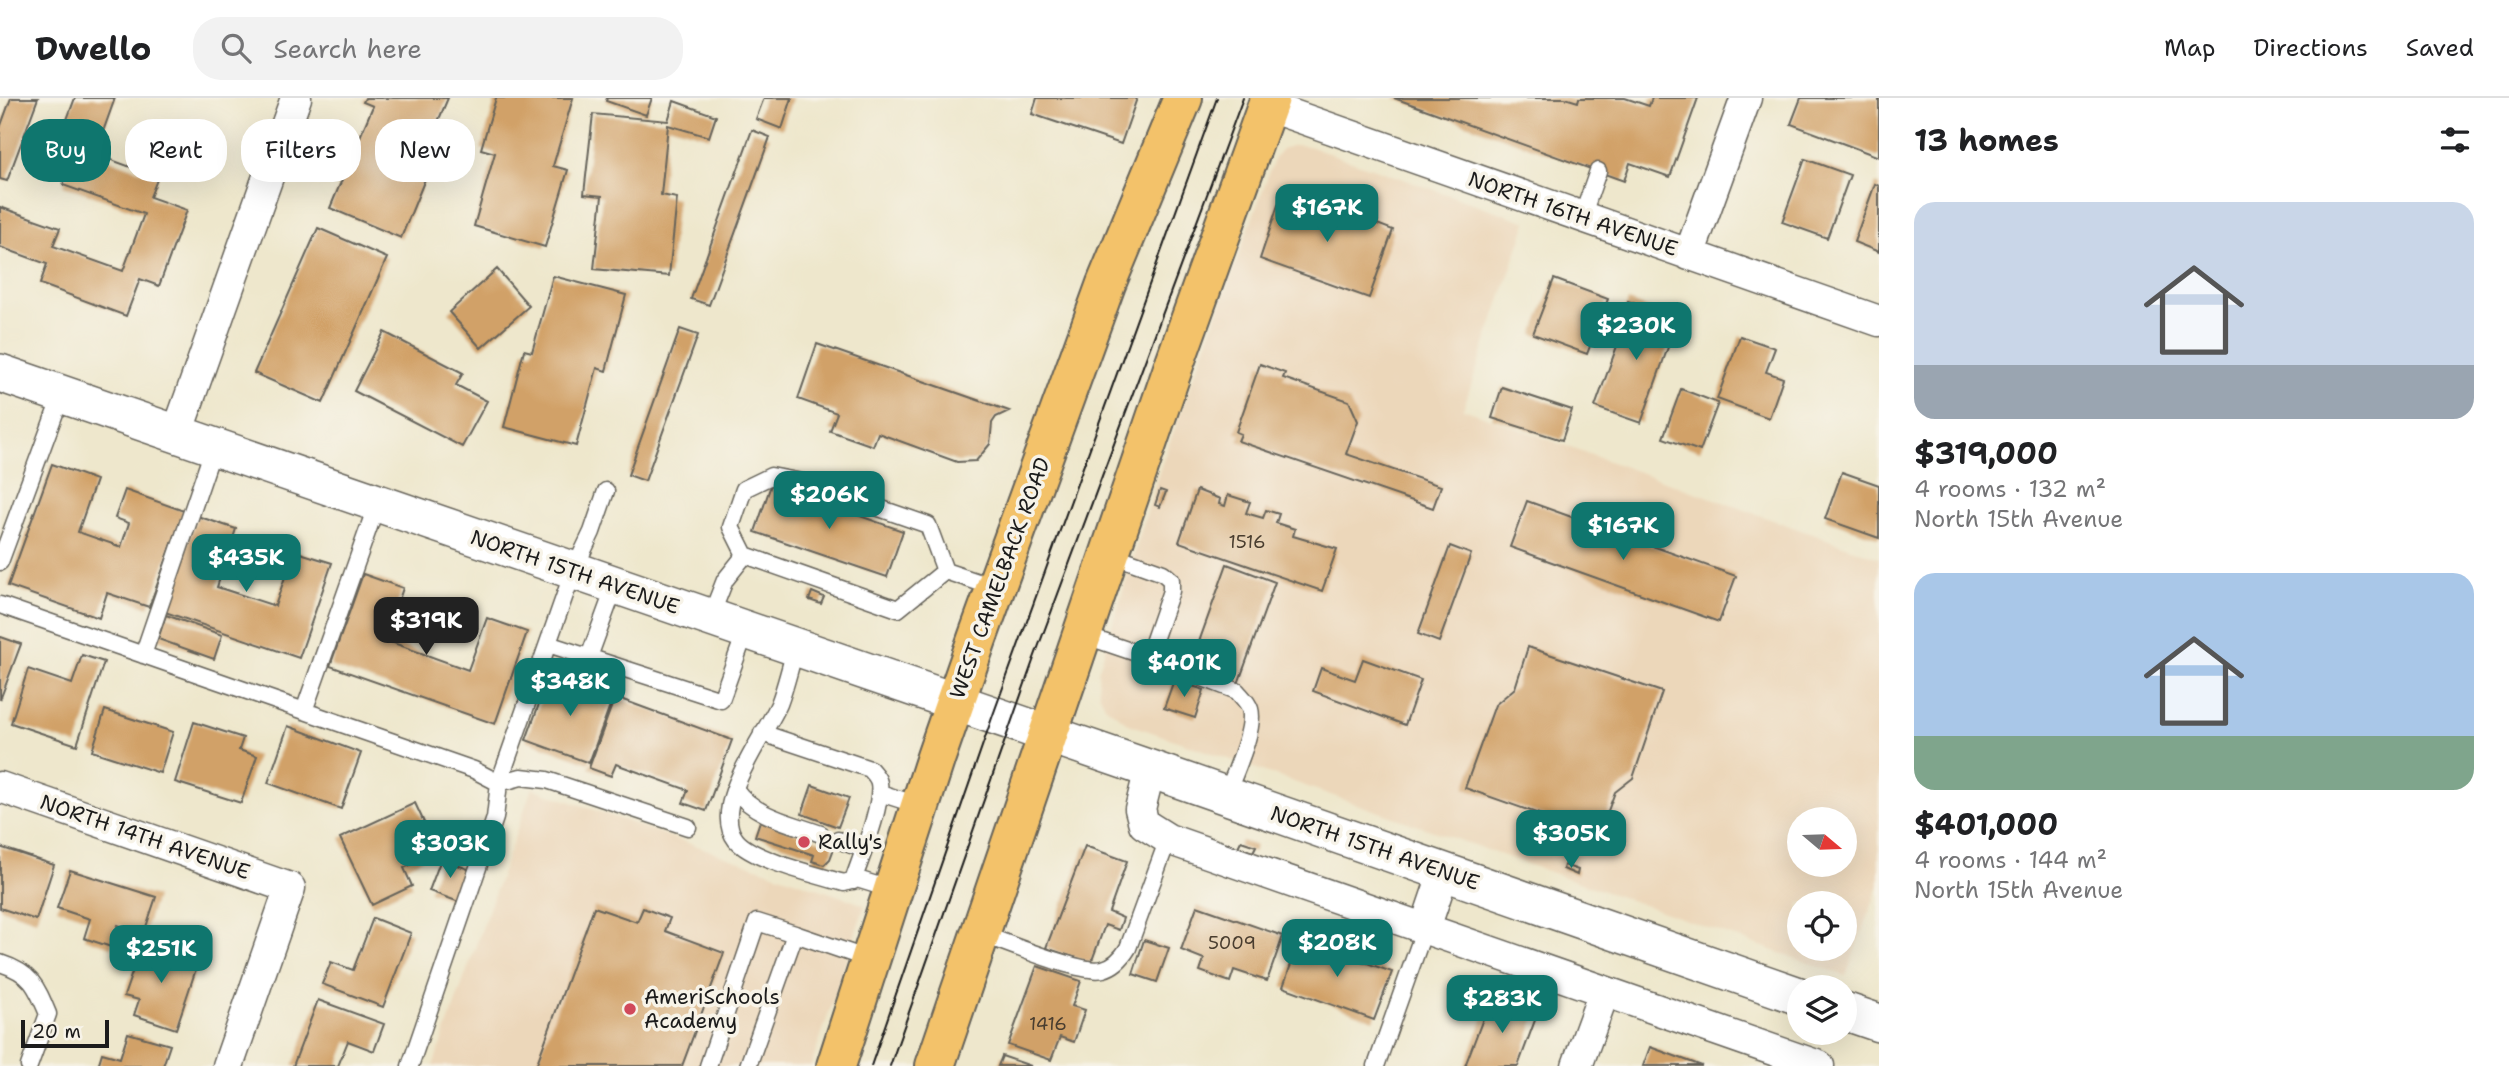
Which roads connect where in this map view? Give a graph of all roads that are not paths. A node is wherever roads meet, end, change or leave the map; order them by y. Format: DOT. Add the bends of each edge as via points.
graph roads {
  1 [pos="296,98"];
  2 [pos="1183,98"];
  3 [pos="1746,98"];
  4 [pos="1268,102"];
  5 [pos="1598,171"];
  6 [pos="1582,217"];
  7 [pos="1689,255"];
  8 [pos="1879,321"];
  9 [pos="0,373"];
  10 [pos="62,394"];
  11 [pos="177,433"];
  12 [pos="214,447"];
  13 [pos="604,498"];
  14 [pos="377,503"];
  15 [pos="1110,554"];
  16 [pos="745,555"];
  17 [pos="0,562"];
  18 [pos="945,571"];
  19 [pos="573,572"];
  20 [pos="615,586"];
  21 [pos="996,589"];
  22 [pos="0,605"];
  23 [pos="710,618"];
  24 [pos="746,631"];
  25 [pos="1083,635"];
  26 [pos="548,644"];
  27 [pos="796,648"];
  28 [pos="143,655"];
  29 [pos="589,657"];
  30 [pos="1147,657"];
  31 [pos="955,702"];
  32 [pos="304,710"];
  33 [pos="762,733"];
  34 [pos="1049,735"];
  35 [pos="1150,769"];
  36 [pos="499,783"];
  37 [pos="0,787"];
  38 [pos="735,789"];
  39 [pos="880,793"];
  40 [pos="1226,796"];
  41 [pos="921,806"];
  42 [pos="688,827"];
  43 [pos="821,834"];
  44 [pos="1168,839"];
  45 [pos="838,840"];
  46 [pos="863,849"];
  47 [pos="1444,872"];
  48 [pos="853,881"];
  49 [pos="893,890"];
  50 [pos="1425,928"];
  51 [pos="794,934"];
  52 [pos="981,934"];
  53 [pos="871,960"];
  54 [pos="0,963"];
  55 [pos="1604,992"];
  56 [pos="1787,992"];
  57 [pos="1857,1015"];
  58 [pos="1879,1023"];
  59 [pos="1773,1059"];
  60 [pos="30,1066"];
  61 [pos="228,1066"];
  62 [pos="410,1066"];
  63 [pos="708,1066"];
  64 [pos="748,1066"];
  65 [pos="836,1066"];
  66 [pos="935,1066"];
  67 [pos="1376,1066"];
  68 [pos="1577,1066"];
  69 [pos="1819,1066"];
  1 -- 11 [label="street"];
  2 -- 21 [label="main road, WEST CAMELBACK ROAD" via="1106,284"];
  3 -- 7 [label="street"];
  4 -- 6 [label="street, NORTH 16TH AVENUE"];
  4 -- 15 [label="main road"];
  5 -- 6 [label="lane"];
  6 -- 7 [label="street, NORTH 16TH AVENUE"];
  7 -- 8 [label="street, NORTH 16TH AVENUE"];
  9 -- 10 [label="street, NORTH 15TH AVENUE"];
  10 -- 11 [label="street, NORTH 15TH AVENUE"];
  10 -- 17 [label="lane"];
  11 -- 12 [label="street, NORTH 15TH AVENUE"];
  12 -- 14 [label="street, NORTH 15TH AVENUE"];
  12 -- 28 [label="lane"];
  13 -- 19 [label="lane"];
  14 -- 19 [label="street, NORTH 15TH AVENUE"];
  14 -- 32 [label="lane"];
  15 -- 25 [label="main road"];
  15 -- 30 [label="lane" via="1171,580 1171,592"];
  16 -- 18 [label="lane" via="898,609"];
  16 -- 18 [label="lane" via="731,527 744,489 771,476 807,483 928,525"];
  16 -- 23 [label="lane" via="725,580"];
  18 -- 21 [label="lane"];
  19 -- 20 [label="street, NORTH 15TH AVENUE"];
  19 -- 26 [label="lane"];
  20 -- 23 [label="street, NORTH 15TH AVENUE"];
  20 -- 29 [label="lane"];
  21 -- 31 [label="main road, WEST CAMELBACK ROAD"];
  22 -- 28 [label="lane"];
  23 -- 24 [label="street, NORTH 15TH AVENUE"];
  24 -- 27 [label="street, NORTH 15TH AVENUE"];
  24 -- 29 [label="lane" via="721,700"];
  25 -- 30 [label="lane"];
  25 -- 34 [label="main road"];
  26 -- 29 [label="lane"];
  26 -- 36 [label="lane"];
  27 -- 31 [label="street, NORTH 15TH AVENUE"];
  27 -- 33 [label="lane" via="778,704"];
  28 -- 32 [label="lane"];
  30 -- 40 [label="lane" via="1237,691 1245,699 1251,724"];
  31 -- 34 [label="street, NORTH 15TH AVENUE"];
  31 -- 41 [label="main road, WEST CAMELBACK ROAD"];
  32 -- 36 [label="lane"];
  33 -- 38 [label="lane"];
  33 -- 39 [label="lane" via="870,769 878,779"];
  34 -- 35 [label="street, NORTH 15TH AVENUE"];
  34 -- 52 [label="main road"];
  35 -- 40 [label="street, NORTH 15TH AVENUE"];
  35 -- 44 [label="street" via="1140,809 1144,824"];
  36 -- 42 [label="lane" via="521,776 547,780"];
  36 -- 62 [label="lane" via="495,818"];
  37 -- 61 [label="street, NORTH 14TH AVENUE" via="290,888"];
  38 -- 43 [label="lane" via="758,811"];
  38 -- 48 [label="lane" via="728,809 729,825 735,840 750,852 844,883"];
  39 -- 41 [label="lane"];
  39 -- 46 [label="lane"];
  40 -- 47 [label="street, NORTH 15TH AVENUE"];
  41 -- 49 [label="main road, WEST CAMELBACK ROAD"];
  44 -- 50 [label="street"];
  44 -- 52 [label="lane" via="1128,948 1110,967 1089,971"];
  45 -- 46 [label="lane"];
  46 -- 48 [label="lane"];
  47 -- 50 [label="street"];
  47 -- 56 [label="street, NORTH 15TH AVENUE"];
  48 -- 49 [label="lane"];
  49 -- 53 [label="main road, WEST CAMELBACK ROAD"];
  50 -- 55 [label="street"];
  50 -- 67 [label="lane"];
  51 -- 53 [label="lane"];
  51 -- 63 [label="lane" via="757,922"];
  51 -- 64 [label="lane"];
  52 -- 66 [label="main road"];
  53 -- 65 [label="main road, WEST CAMELBACK ROAD"];
  54 -- 60 [label="lane" via="19,969 37,986 48,1014"];
  55 -- 59 [label="street"];
  55 -- 68 [label="street"];
  57 -- 58 [label="street"];
  59 -- 69 [label="street"];
}
